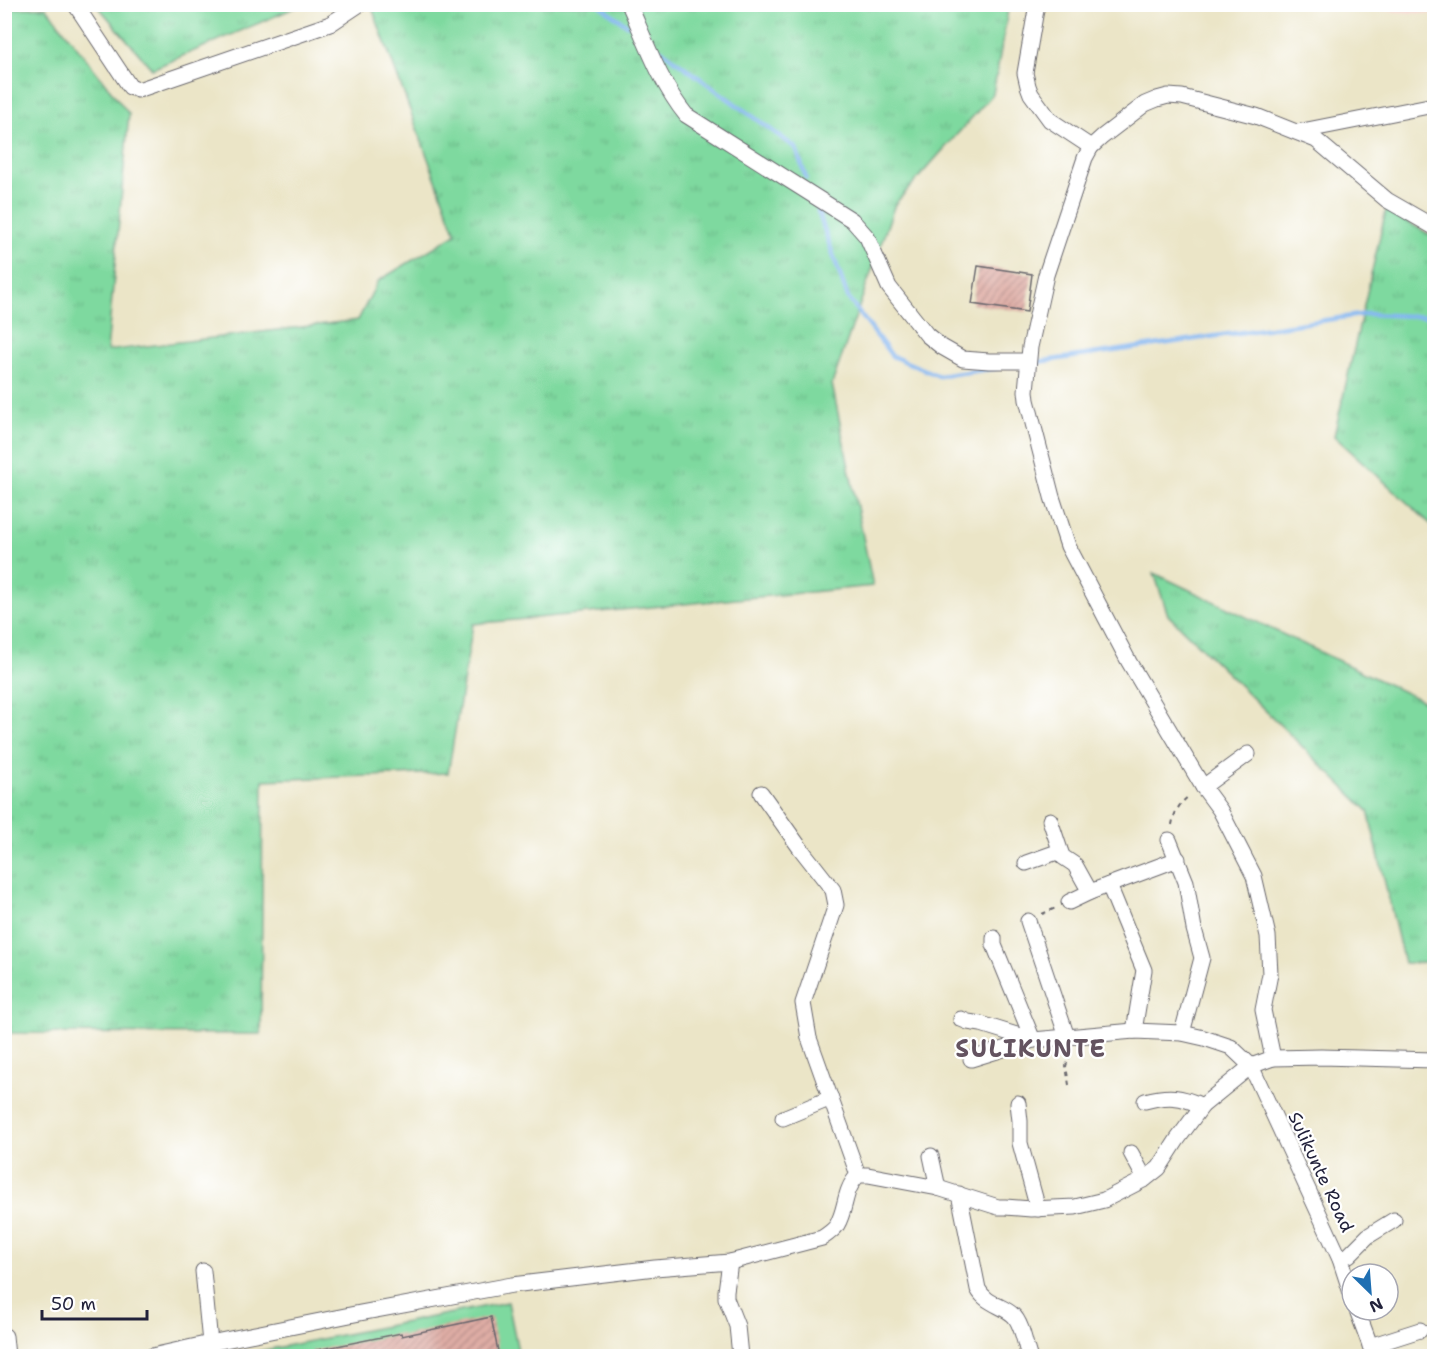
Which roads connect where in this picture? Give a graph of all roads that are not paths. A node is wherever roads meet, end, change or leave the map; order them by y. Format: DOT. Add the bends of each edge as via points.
graph roads {
  1 [pos="75,4"];
  2 [pos="360,4"];
  3 [pos="629,4"];
  4 [pos="1037,4"];
  5 [pos="1434,105"];
  6 [pos="1297,132"];
  7 [pos="1091,147"];
  8 [pos="1434,227"];
  9 [pos="1028,366"];
  10 [pos="1248,754"];
  11 [pos="1203,787"];
  12 [pos="761,793"];
  13 [pos="1050,820"];
  14 [pos="1169,840"];
  15 [pos="1060,851"];
  16 [pos="1178,859"];
  17 [pos="1026,863"];
  18 [pos="1109,885"];
  19 [pos="1089,892"];
  20 [pos="1069,902"];
  21 [pos="1028,921"];
  22 [pos="994,938"];
  23 [pos="961,1019"];
  24 [pos="1134,1031"];
  25 [pos="1182,1033"];
  26 [pos="1067,1038"];
  27 [pos="1033,1040"];
  28 [pos="1273,1058"];
  29 [pos="971,1059"];
  30 [pos="1434,1060"];
  31 [pos="1251,1066"];
  32 [pos="831,1098"];
  33 [pos="1145,1101"];
  34 [pos="1017,1103"];
  35 [pos="1202,1106"];
  36 [pos="783,1118"];
  37 [pos="1131,1153"];
  38 [pos="931,1156"];
  39 [pos="858,1175"];
  40 [pos="1145,1179"];
  41 [pos="938,1188"];
  42 [pos="959,1194"];
  43 [pos="1038,1209"];
  44 [pos="1394,1220"];
  45 [pos="1340,1260"];
  46 [pos="730,1263"];
  47 [pos="203,1271"];
  48 [pos="1361,1322"];
  49 [pos="1420,1329"];
  50 [pos="5,1336"];
  51 [pos="210,1343"];
  52 [pos="1372,1351"];
  53 [pos="7,1356"];
  54 [pos="152,1356"];
  55 [pos="740,1356"];
  56 [pos="1029,1356"];
  1 -- 2 [label="street" via="130,87 138,90 330,24"];
  3 -- 9 [label="street" via="674,100 686,115 852,220 867,237 889,287 927,335 963,359"];
  4 -- 7 [label="street" via="1025,73 1031,94 1050,120"];
  5 -- 6 [label="street"];
  6 -- 7 [label="street" via="1256,116 1168,96 1145,104"];
  6 -- 8 [label="street" via="1316,140 1387,200"];
  7 -- 9 [label="street" via="1046,275"];
  9 -- 11 [label="street" via="1027,400 1068,546 1129,662"];
  10 -- 11 [label="street"];
  11 -- 28 [label="street" via="1220,810 1257,886 1268,936 1270,974 1263,1010"];
  12 -- 32 [label="street" via="832,890 836,905 803,1003 809,1038"];
  13 -- 15 [label="street"];
  14 -- 16 [label="street"];
  15 -- 17 [label="street"];
  15 -- 19 [label="street" via="1076,865"];
  16 -- 18 [label="street"];
  16 -- 25 [label="street" via="1202,958"];
  18 -- 19 [label="street"];
  18 -- 24 [label="street" via="1143,970"];
  19 -- 20 [label="street"];
  21 -- 26 [label="street"];
  22 -- 27 [label="street"];
  23 -- 27 [label="street"];
  24 -- 25 [label="street"];
  24 -- 26 [label="street"];
  25 -- 31 [label="street" via="1231,1047"];
  26 -- 27 [label="street"];
  27 -- 29 [label="street"];
  28 -- 30 [label="street"];
  28 -- 31 [label="street"];
  31 -- 35 [label="street"];
  31 -- 45 [label="street, Sulikunte Road"];
  32 -- 36 [label="street"];
  32 -- 39 [label="street"];
  33 -- 35 [label="street" via="1173,1097"];
  34 -- 43 [label="street" via="1020,1143"];
  35 -- 40 [label="street" via="1159,1168"];
  37 -- 40 [label="street"];
  38 -- 41 [label="street"];
  39 -- 41 [label="street"];
  39 -- 46 [label="street" via="830,1233"];
  40 -- 43 [label="street" via="1104,1200 1075,1207"];
  41 -- 42 [label="street"];
  42 -- 43 [label="street" via="998,1207"];
  42 -- 56 [label="street" via="978,1289 1017,1320"];
  44 -- 45 [label="street"];
  46 -- 51 [label="street" via="512,1286"];
  46 -- 55 [label="street" via="726,1298 737,1326"];
  47 -- 51 [label="street"];
  48 -- 52 [label="street"];
  49 -- 52 [label="street"];
  50 -- 53 [label="street"];
  51 -- 54 [label="street"];
}
